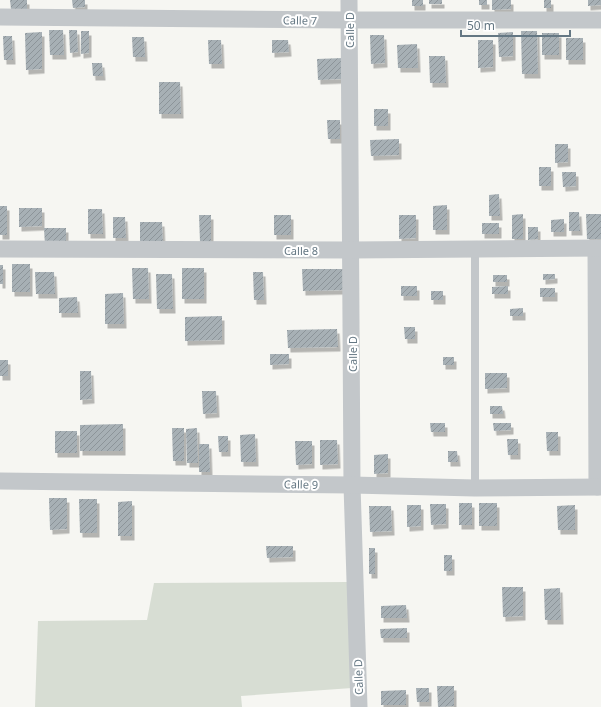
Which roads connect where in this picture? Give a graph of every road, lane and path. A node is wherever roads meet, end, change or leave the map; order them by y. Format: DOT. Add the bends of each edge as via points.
graph roads {
  1 [pos="349,0"];
  2 [pos="0,17"];
  3 [pos="349,20"];
  4 [pos="601,20"];
  5 [pos="598,248"];
  6 [pos="0,249"];
  7 [pos="475,249"];
  8 [pos="351,250"];
  9 [pos="0,481"];
  10 [pos="352,485"];
  11 [pos="599,487"];
  12 [pos="475,488"];
  13 [pos="359,707"];
  1 -- 3 [label="street, Calle D"];
  2 -- 3 [label="street, Calle 7"];
  3 -- 4 [label="street, Calle 7"];
  3 -- 8 [label="street, Calle D"];
  5 -- 7 [label="street, Calle 8"];
  5 -- 11 [label="street"];
  6 -- 8 [label="street, Calle 8"];
  7 -- 8 [label="street, Calle 8"];
  7 -- 12 [label="lane"];
  8 -- 10 [label="street, Calle D"];
  9 -- 10 [label="street, Calle 9"];
  10 -- 12 [label="street, Calle 9"];
  10 -- 13 [label="street, Calle D"];
  11 -- 12 [label="street, Calle 9"];
}
